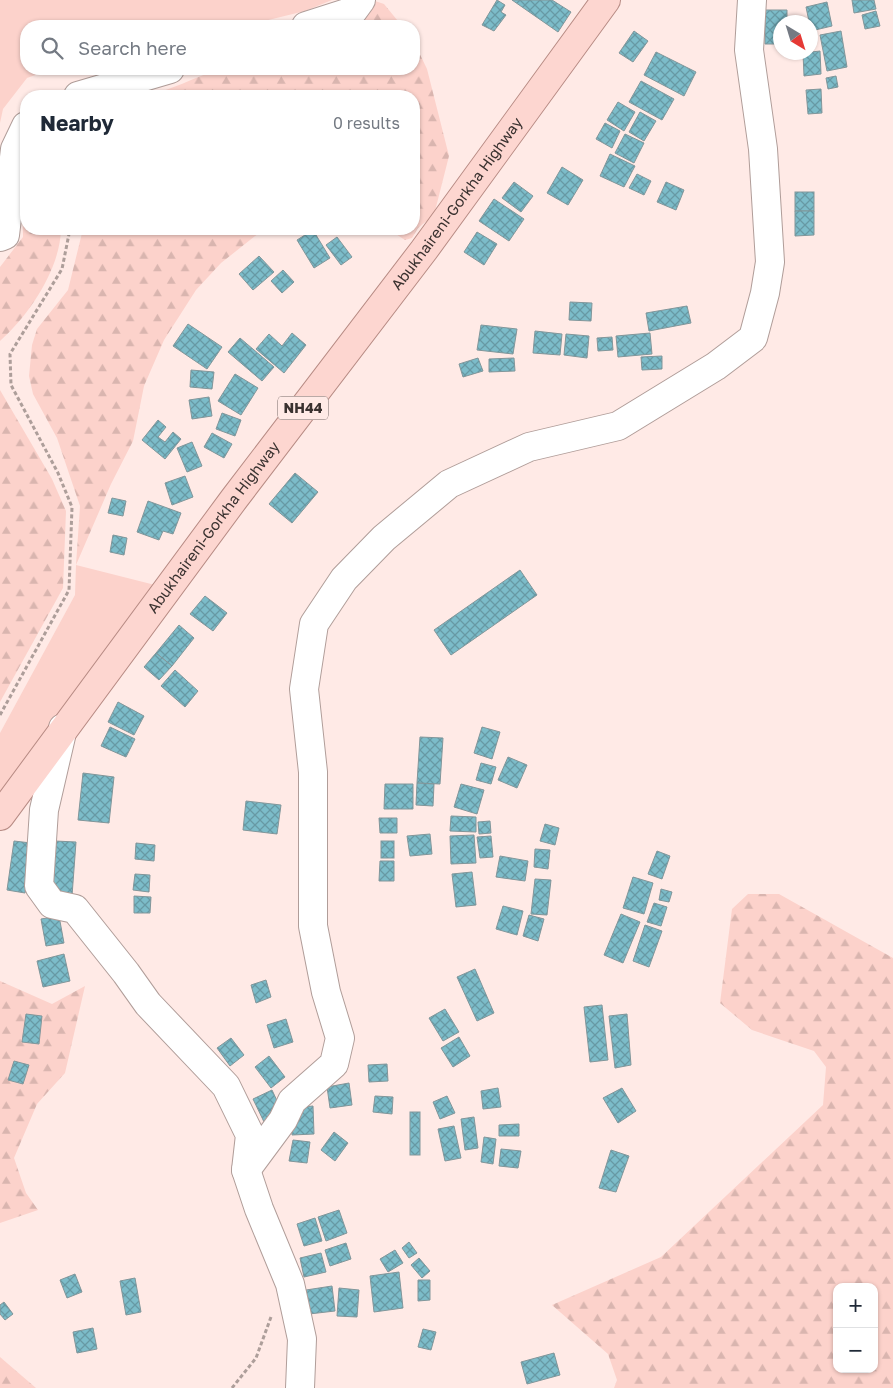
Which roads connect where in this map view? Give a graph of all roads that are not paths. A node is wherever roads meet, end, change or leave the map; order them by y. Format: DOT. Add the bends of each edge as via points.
graph roads {
  1 [pos="361,0"];
  2 [pos="606,0"];
  3 [pos="752,0"];
  4 [pos="325,20"];
  5 [pos="150,75"];
  6 [pos="98,90"];
  7 [pos="20,139"];
  8 [pos="0,237"];
  9 [pos="63,728"];
  10 [pos="0,816"];
  11 [pos="246,1170"];
  12 [pos="300,1388"];
  1 -- 4 [label="street" via="353,11"];
  2 -- 9 [label="main road, Abukhaireni-Gorkha Highway / NH44" via="430,242"];
  3 -- 11 [label="street" via="749,50 763,149 770,262 753,338 716,366 618,426 529,447 450,484 384,538 344,579 314,624 304,689 313,772 313,926 326,992 340,1038 334,1064 292,1101 283,1120"];
  5 -- 6 [label="street"];
  7 -- 8 [label="street" via="15,149 6,235"];
  9 -- 10 [label="main road, Abukhaireni-Gorkha Highway / NH44"];
  9 -- 11 [label="street" via="44,810 39,886 52,904 75,909 148,1004 226,1086 250,1135"];
  11 -- 12 [label="street" via="258,1209 290,1284 302,1339"];
}
